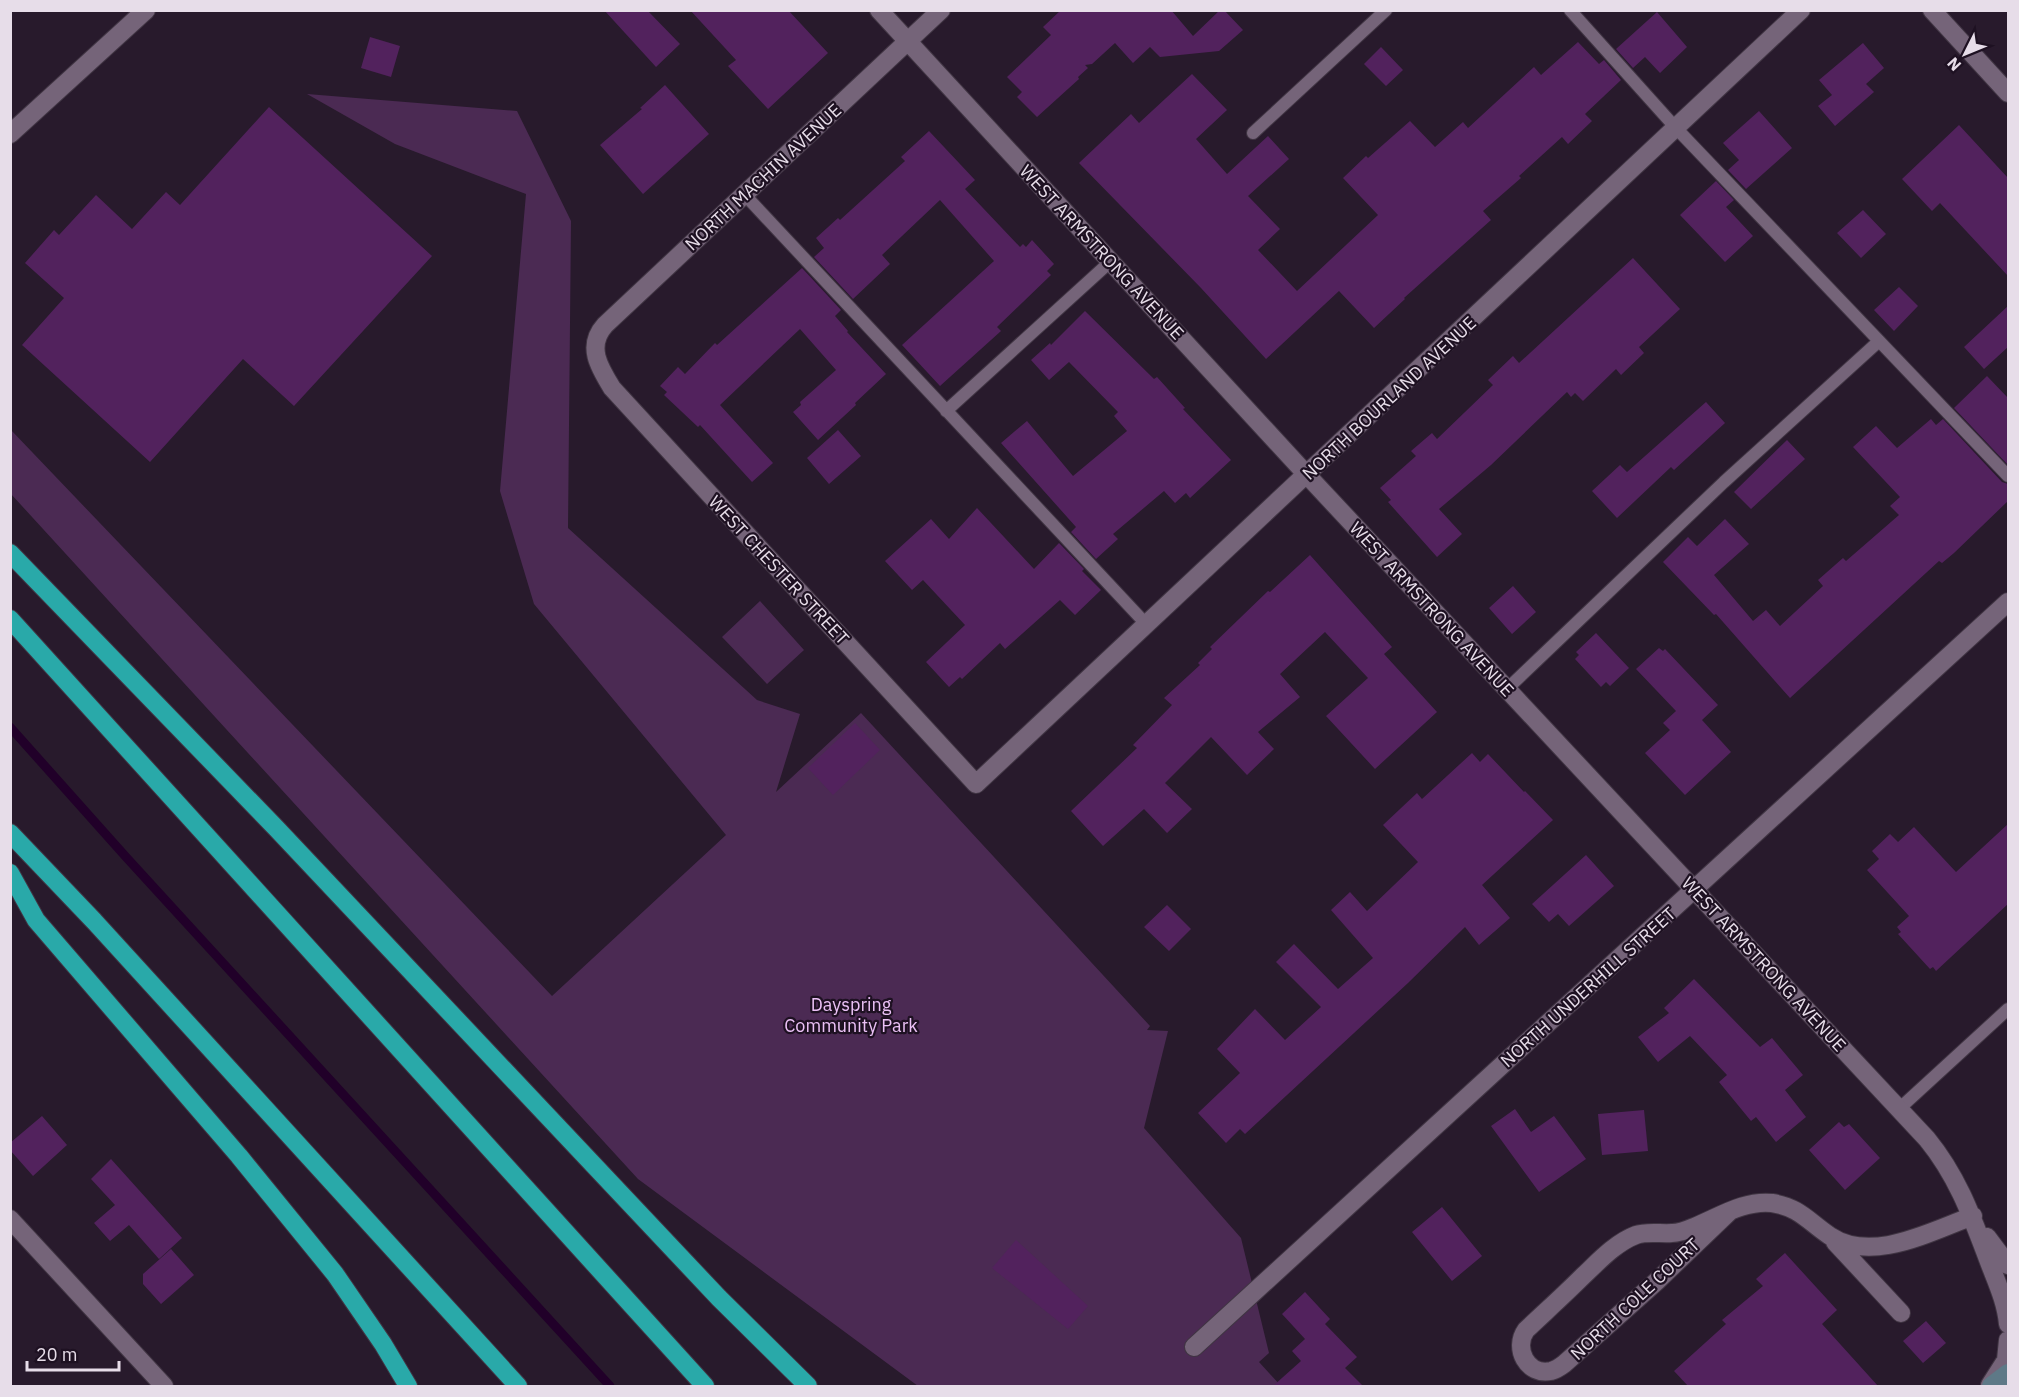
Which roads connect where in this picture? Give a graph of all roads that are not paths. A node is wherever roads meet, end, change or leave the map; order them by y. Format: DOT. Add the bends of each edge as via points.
graph roads {
  1 [pos="146,10"];
  2 [pos="879,10"];
  3 [pos="941,10"];
  4 [pos="1386,10"];
  5 [pos="1570,10"];
  6 [pos="1801,10"];
  7 [pos="1932,10"];
  8 [pos="908,41"];
  9 [pos="2008,93"];
  10 [pos="1675,127"];
  11 [pos="1253,133"];
  12 [pos="10,134"];
  13 [pos="744,195"];
  14 [pos="1111,261"];
  15 [pos="1878,342"];
  16 [pos="594,349"];
  17 [pos="946,411"];
  18 [pos="1307,476"];
  19 [pos="2008,476"];
  20 [pos="10,553"];
  21 [pos="2008,602"];
  22 [pos="10,619"];
  23 [pos="1147,625"];
  24 [pos="1508,689"];
  25 [pos="976,784"];
  26 [pos="10,833"];
  27 [pos="10,873"];
  28 [pos="1694,890"];
  29 [pos="2008,1010"];
  30 [pos="1900,1108"];
  31 [pos="1729,1212"];
  32 [pos="1973,1215"];
  33 [pos="10,1219"];
  34 [pos="1831,1237"];
  35 [pos="581,1250"];
  36 [pos="2008,1265"];
  37 [pos="1901,1313"];
  38 [pos="2008,1324"];
  39 [pos="2008,1340"];
  40 [pos="1194,1347"];
  41 [pos="2008,1373"];
  42 [pos="164,1386"];
  43 [pos="408,1386"];
  44 [pos="518,1386"];
  45 [pos="705,1386"];
  46 [pos="717,1386"];
  47 [pos="808,1386"];
  48 [pos="1990,1386"];
  1 -- 12 [label="street"];
  2 -- 8 [label="street, WEST ARMSTRONG AVENUE"];
  3 -- 8 [label="street, NORTH MACHIN AVENUE"];
  4 -- 11 [label="lane"];
  5 -- 10 [label="lane"];
  6 -- 10 [label="street, NORTH BOURLAND AVENUE"];
  7 -- 9 [label="street"];
  8 -- 13 [label="street, NORTH MACHIN AVENUE"];
  8 -- 14 [label="street, WEST ARMSTRONG AVENUE"];
  10 -- 15 [label="lane"];
  10 -- 18 [label="street, NORTH BOURLAND AVENUE"];
  13 -- 16 [label="street, NORTH MACHIN AVENUE" via="605,325"];
  13 -- 17 [label="lane"];
  14 -- 17 [label="lane"];
  14 -- 18 [label="street, WEST ARMSTRONG AVENUE"];
  15 -- 19 [label="lane"];
  15 -- 24 [label="lane" via="1724,482"];
  16 -- 25 [label="street, WEST CHESTER STREET" via="612,388"];
  17 -- 23 [label="lane"];
  18 -- 23 [label="street, NORTH BOURLAND AVENUE"];
  18 -- 24 [label="street, WEST ARMSTRONG AVENUE"];
  20 -- 47 [label="highway" via="276,828 719,1298"];
  21 -- 28 [label="street, NORTH UNDERHILL STREET"];
  22 -- 35 [label="highway"];
  23 -- 25 [label="street, NORTH BOURLAND AVENUE"];
  24 -- 28 [label="street, WEST ARMSTRONG AVENUE"];
  26 -- 44 [label="highway"];
  27 -- 43 [label="highway" via="36,920 335,1274"];
  28 -- 30 [label="street, WEST ARMSTRONG AVENUE"];
  28 -- 40 [label="street, NORTH UNDERHILL STREET"];
  29 -- 30 [label="lane"];
  30 -- 32 [label="street, WEST ARMSTRONG AVENUE" via="1955,1178"];
  31 -- 31 [label="street, NORTH COLE COURT" via="1680,1232 1638,1234 1616,1247 1526,1330 1520,1344 1522,1356 1540,1371 1564,1364"];
  31 -- 34 [label="street, NORTH COLE COURT" via="1754,1204 1785,1206"];
  32 -- 34 [label="street, NORTH COLE COURT" via="1886,1246 1850,1246"];
  32 -- 36 [label="street, WEST ARMSTRONG AVENUE"];
  32 -- 38 [label="street, WEST ARMSTRONG AVENUE" via="2005,1303"];
  33 -- 42 [label="street"];
  34 -- 37 [label="street"];
  35 -- 45 [label="highway"];
  35 -- 46 [label="highway"];
  39 -- 48 [label="street" via="2006,1360"];
  41 -- 48 [label="main road"];
}
